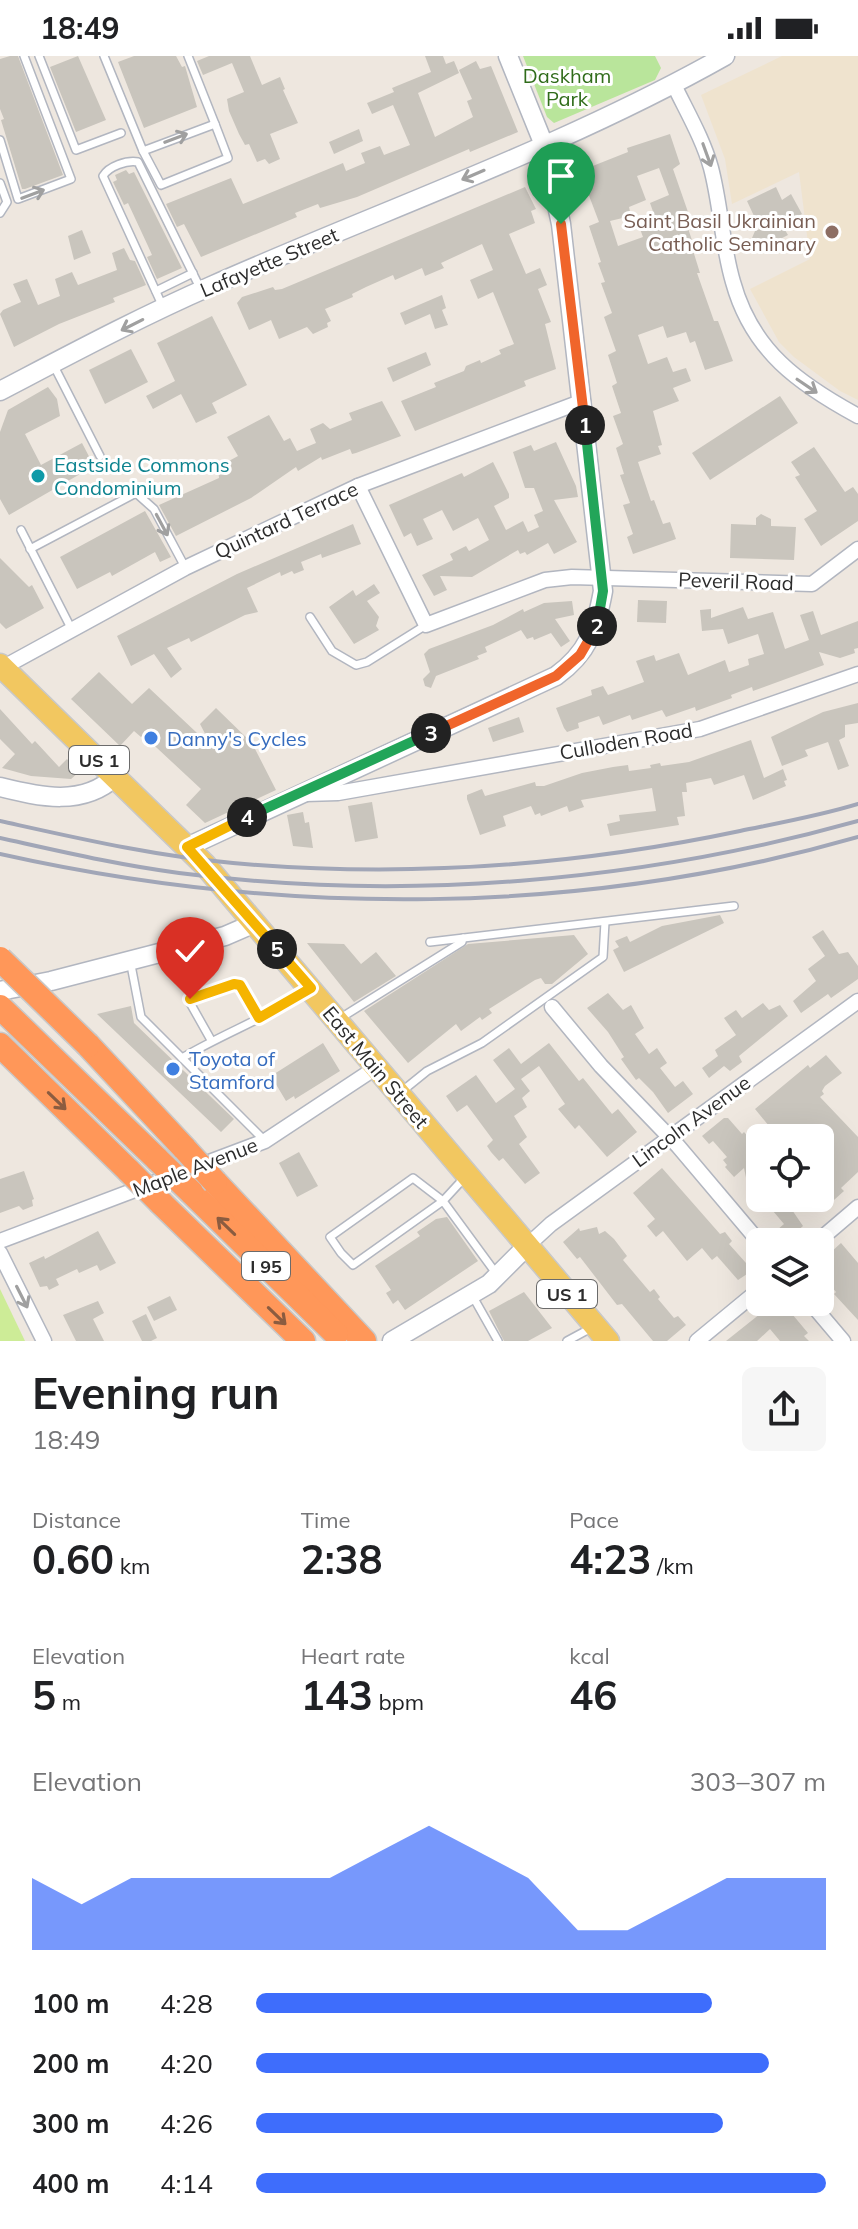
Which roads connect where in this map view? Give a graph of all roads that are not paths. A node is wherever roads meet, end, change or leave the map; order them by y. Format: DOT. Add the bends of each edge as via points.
graph roads {
  1 [pos="24,56"];
  2 [pos="39,56"];
  3 [pos="188,56"];
  4 [pos="508,56"];
  5 [pos="725,56"];
  6 [pos="107,57"];
  7 [pos="674,85"];
  8 [pos="215,124"];
  9 [pos="121,133"];
  10 [pos="0,140"];
  11 [pos="544,145"];
  12 [pos="143,151"];
  13 [pos="0,183"];
  14 [pos="0,213"];
  15 [pos="193,273"];
  16 [pos="201,290"];
  17 [pos="156,291"];
  18 [pos="164,309"];
  19 [pos="53,364"];
  20 [pos="0,391"];
  21 [pos="583,401"];
  22 [pos="858,416"];
  23 [pos="100,456"];
  24 [pos="358,486"];
  25 [pos="21,530"];
  26 [pos="30,549"];
  27 [pos="858,549"];
  28 [pos="185,568"];
  29 [pos="601,577"];
  30 [pos="310,617"];
  31 [pos="426,625"];
  32 [pos="72,630"];
  33 [pos="1,666"];
  34 [pos="858,674"];
  35 [pos="375,758"];
  36 [pos="116,776"];
  37 [pos="0,787"];
  38 [pos="387,788"];
  39 [pos="298,794"];
  40 [pos="187,847"];
  41 [pos="734,906"];
  42 [pos="605,922"];
  43 [pos="255,923"];
  44 [pos="463,938"];
  45 [pos="430,942"];
  46 [pos="130,958"];
  47 [pos="0,959"];
  48 [pos="311,988"];
  49 [pos="0,991"];
  50 [pos="858,1001"];
  51 [pos="0,1007"];
  52 [pos="552,1007"];
  53 [pos="259,1018"];
  54 [pos="337,1020"];
  55 [pos="211,1040"];
  56 [pos="0,1046"];
  57 [pos="182,1058"];
  58 [pos="377,1067"];
  59 [pos="399,1093"];
  60 [pos="669,1137"];
  61 [pos="265,1141"];
  62 [pos="467,1175"];
  63 [pos="443,1201"];
  64 [pos="858,1207"];
  65 [pos="747,1228"];
  66 [pos="833,1228"];
  67 [pos="0,1241"];
  68 [pos="527,1246"];
  69 [pos="0,1253"];
  70 [pos="498,1276"];
  71 [pos="472,1295"];
  72 [pos="746,1301"];
  73 [pos="822,1316"];
  74 [pos="601,1334"];
  75 [pos="351,1338"];
  76 [pos="44,1341"];
  77 [pos="303,1341"];
  78 [pos="392,1341"];
  79 [pos="498,1341"];
  80 [pos="567,1341"];
  81 [pos="697,1341"];
  82 [pos="843,1341"];
  10 -- 1 [label="lane, one-way" via="18,199 71,179"];
  2 -- 9 [label="lane" via="76,150"];
  3 -- 8 [label="lane"];
  4 -- 11 [label="street"];
  5 -- 7 [label="street, Lafayette Street"];
  6 -- 12 [label="lane"];
  7 -- 11 [label="street, Lafayette Street"];
  7 -- 22 [label="street, one-way" via="710,164 733,283 755,333 793,377"];
  12 -- 8 [label="lane, one-way"];
  8 -- 12 [label="lane" via="228,158 161,185"];
  11 -- 16 [label="street, Lafayette Street, one-way"];
  11 -- 21 [label="street" via="568,270"];
  13 -- 14 [label="lane" via="7,202"];
  15 -- 16 [label="lane"];
  15 -- 17 [label="lane"];
  15 -- 17 [label="lane" via="138,162 106,171 103,176"];
  16 -- 18 [label="street, Lafayette Street"];
  17 -- 18 [label="lane"];
  18 -- 19 [label="street, Lafayette Street, one-way"];
  19 -- 20 [label="street, Lafayette Street"];
  19 -- 23 [label="lane"];
  21 -- 24 [label="street, Quintard Terrace"];
  21 -- 29 [label="street"];
  24 -- 28 [label="street, Quintard Terrace"];
  24 -- 31 [label="street"];
  25 -- 26 [label="lane"];
  26 -- 28 [label="lane, one-way" via="136,493 154,509"];
  26 -- 32 [label="lane"];
  27 -- 29 [label="street, Peveril Road" via="812,584"];
  28 -- 32 [label="street, Quintard Terrace"];
  29 -- 31 [label="street, Peveril Road" via="545,580"];
  29 -- 35 [label="street" via="597,627 568,667"];
  30 -- 31 [label="lane" via="332,651 356,665"];
  32 -- 33 [label="street, Quintard Terrace"];
  33 -- 36 [label="main road, East Main Street / US 1"];
  34 -- 38 [label="street, Culloden Road" via="700,729"];
  35 -- 38 [label="street"];
  35 -- 39 [label="street"];
  36 -- 37 [label="street" via="80,796 40,796"];
  36 -- 40 [label="main road, East Main Street / US 1"];
  38 -- 39 [label="street, Culloden Road"];
  39 -- 40 [label="street"];
  40 -- 43 [label="main road, East Main Street / US 1"];
  41 -- 42 [label="lane"];
  42 -- 44 [label="lane"];
  42 -- 59 [label="lane" via="603,957 482,1043 427,1071"];
  43 -- 46 [label="street" via="225,936"];
  43 -- 48 [label="main road, East Main Street / US 1"];
  44 -- 45 [label="lane"];
  44 -- 54 [label="lane"];
  46 -- 49 [label="street"];
  46 -- 57 [label="lane" via="141,1017"];
  47 -- 75 [label="highway, bridge" via="185,1149"];
  48 -- 53 [label="lane"];
  48 -- 54 [label="main road, East Main Street / US 1"];
  50 -- 60 [label="street, Lincoln Avenue"];
  75 -- 51 [label="highway, I 95, one-way, bridge"];
  52 -- 60 [label="street"];
  53 -- 55 [label="lane"];
  53 -- 55 [label="lane" via="237,984 192,997 189,1001"];
  54 -- 58 [label="main road, East Main Street / US 1"];
  55 -- 57 [label="lane"];
  56 -- 77 [label="highway, I 95, one-way, bridge"];
  57 -- 61 [label="lane"];
  58 -- 59 [label="main road, East Main Street / US 1"];
  58 -- 61 [label="street, Maple Avenue"];
  59 -- 62 [label="main road, East Main Street / US 1"];
  60 -- 65 [label="street"];
  60 -- 68 [label="street, Lincoln Avenue"];
  61 -- 67 [label="street, Maple Avenue"];
  62 -- 63 [label="lane"];
  62 -- 68 [label="main road, East Main Street / US 1"];
  63 -- 63 [label="lane" via="413,1178 330,1237 353,1265"];
  63 -- 70 [label="lane"];
  64 -- 66 [label="street"];
  68 -- 70 [label="street"];
  68 -- 74 [label="main road, East Main Street / US 1"];
  69 -- 76 [label="street, one-way"];
  70 -- 71 [label="street"];
  71 -- 78 [label="street"];
  71 -- 79 [label="lane"];
  72 -- 81 [label="street"];
  73 -- 82 [label="street"];
  74 -- 80 [label="lane"];
}
